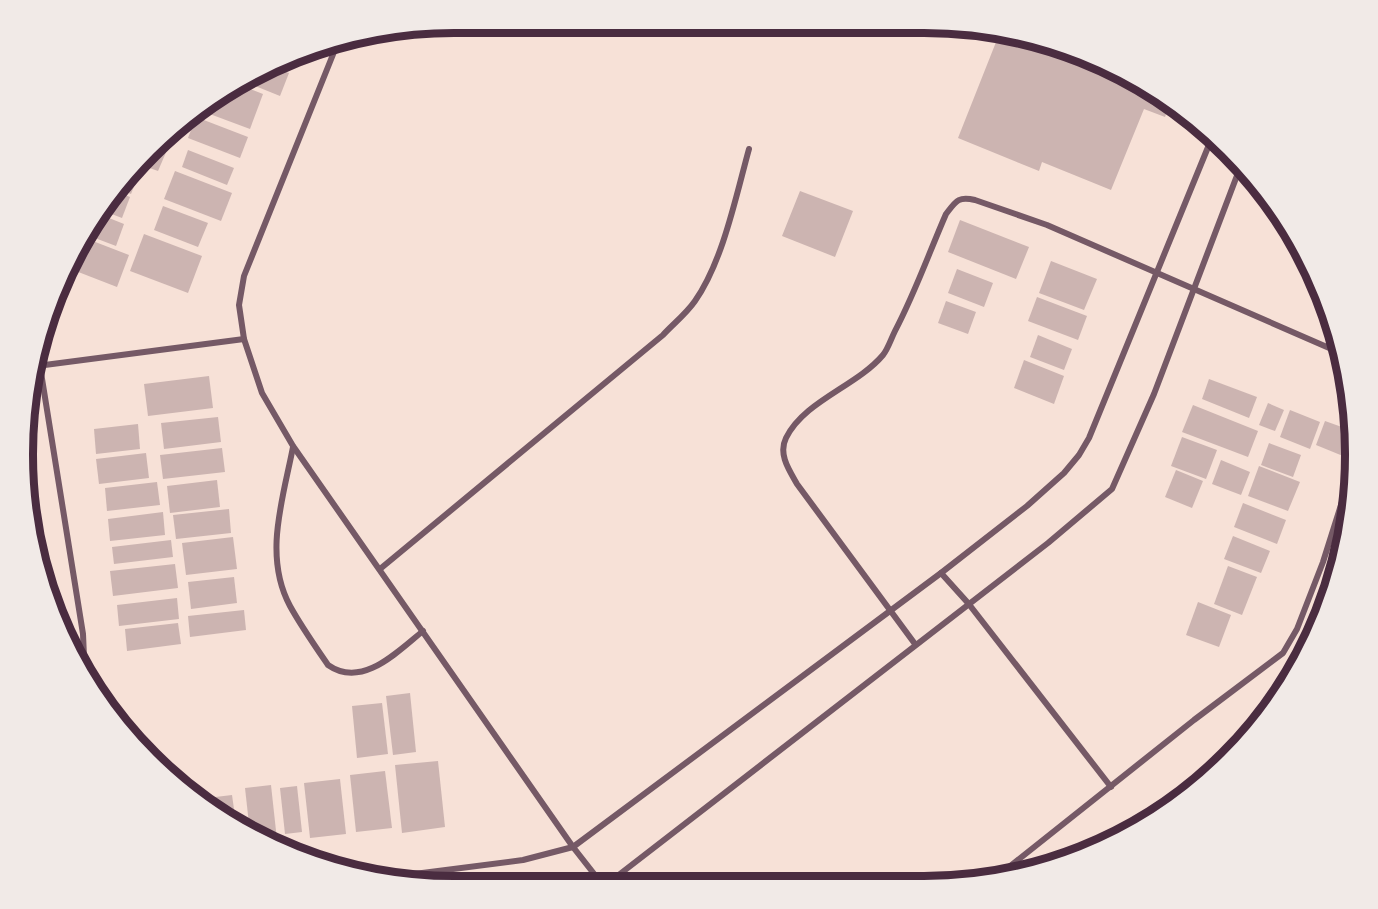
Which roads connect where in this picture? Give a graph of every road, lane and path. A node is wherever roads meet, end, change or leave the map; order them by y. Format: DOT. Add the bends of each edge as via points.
graph roads {
  1 [pos="335,50"];
  2 [pos="1209,145"];
  3 [pos="749,149"];
  4 [pos="1238,174"];
  5 [pos="1156,273"];
  6 [pos="1194,289"];
  7 [pos="244,339"];
  8 [pos="1332,349"];
  9 [pos="43,363"];
  10 [pos="40,377"];
  11 [pos="293,446"];
  12 [pos="1342,502"];
  13 [pos="380,569"];
  14 [pos="941,573"];
  15 [pos="968,603"];
  16 [pos="889,611"];
  17 [pos="423,631"];
  18 [pos="915,644"];
  19 [pos="84,656"];
  20 [pos="1111,786"];
  21 [pos="573,847"];
  22 [pos="1009,867"];
  23 [pos="416,874"];
  24 [pos="596,876"];
  25 [pos="617,876"];
  1 -- 7 [label="street" via="244,276 239,305"];
  2 -- 5 [label="street"];
  3 -- 13 [label="street" via="711,274 694,302 663,335"];
  4 -- 6 [label="street"];
  5 -- 6 [label="street"];
  5 -- 14 [label="street" via="1079,455 1027,506"];
  5 -- 16 [label="street" via="1014,213 965,198 956,201 946,214 884,354 807,413 785,440 783,450 797,484"];
  6 -- 8 [label="street"];
  6 -- 15 [label="street" via="1113,489"];
  7 -- 9 [label="street"];
  7 -- 11 [label="street" via="262,393"];
  10 -- 19 [label="street"];
  11 -- 13 [label="street"];
  11 -- 17 [label="street" via="279,516 275,551 278,573 289,605 328,665 337,672 364,672 378,666"];
  12 -- 20 [label="street" via="1297,629 1283,653"];
  13 -- 17 [label="street"];
  14 -- 15 [label="street"];
  14 -- 16 [label="street"];
  15 -- 18 [label="street"];
  15 -- 20 [label="street"];
  16 -- 18 [label="street"];
  16 -- 21 [label="street"];
  17 -- 21 [label="street"];
  18 -- 25 [label="street"];
  20 -- 22 [label="street"];
  21 -- 23 [label="street" via="523,860"];
  21 -- 24 [label="street"];
}
